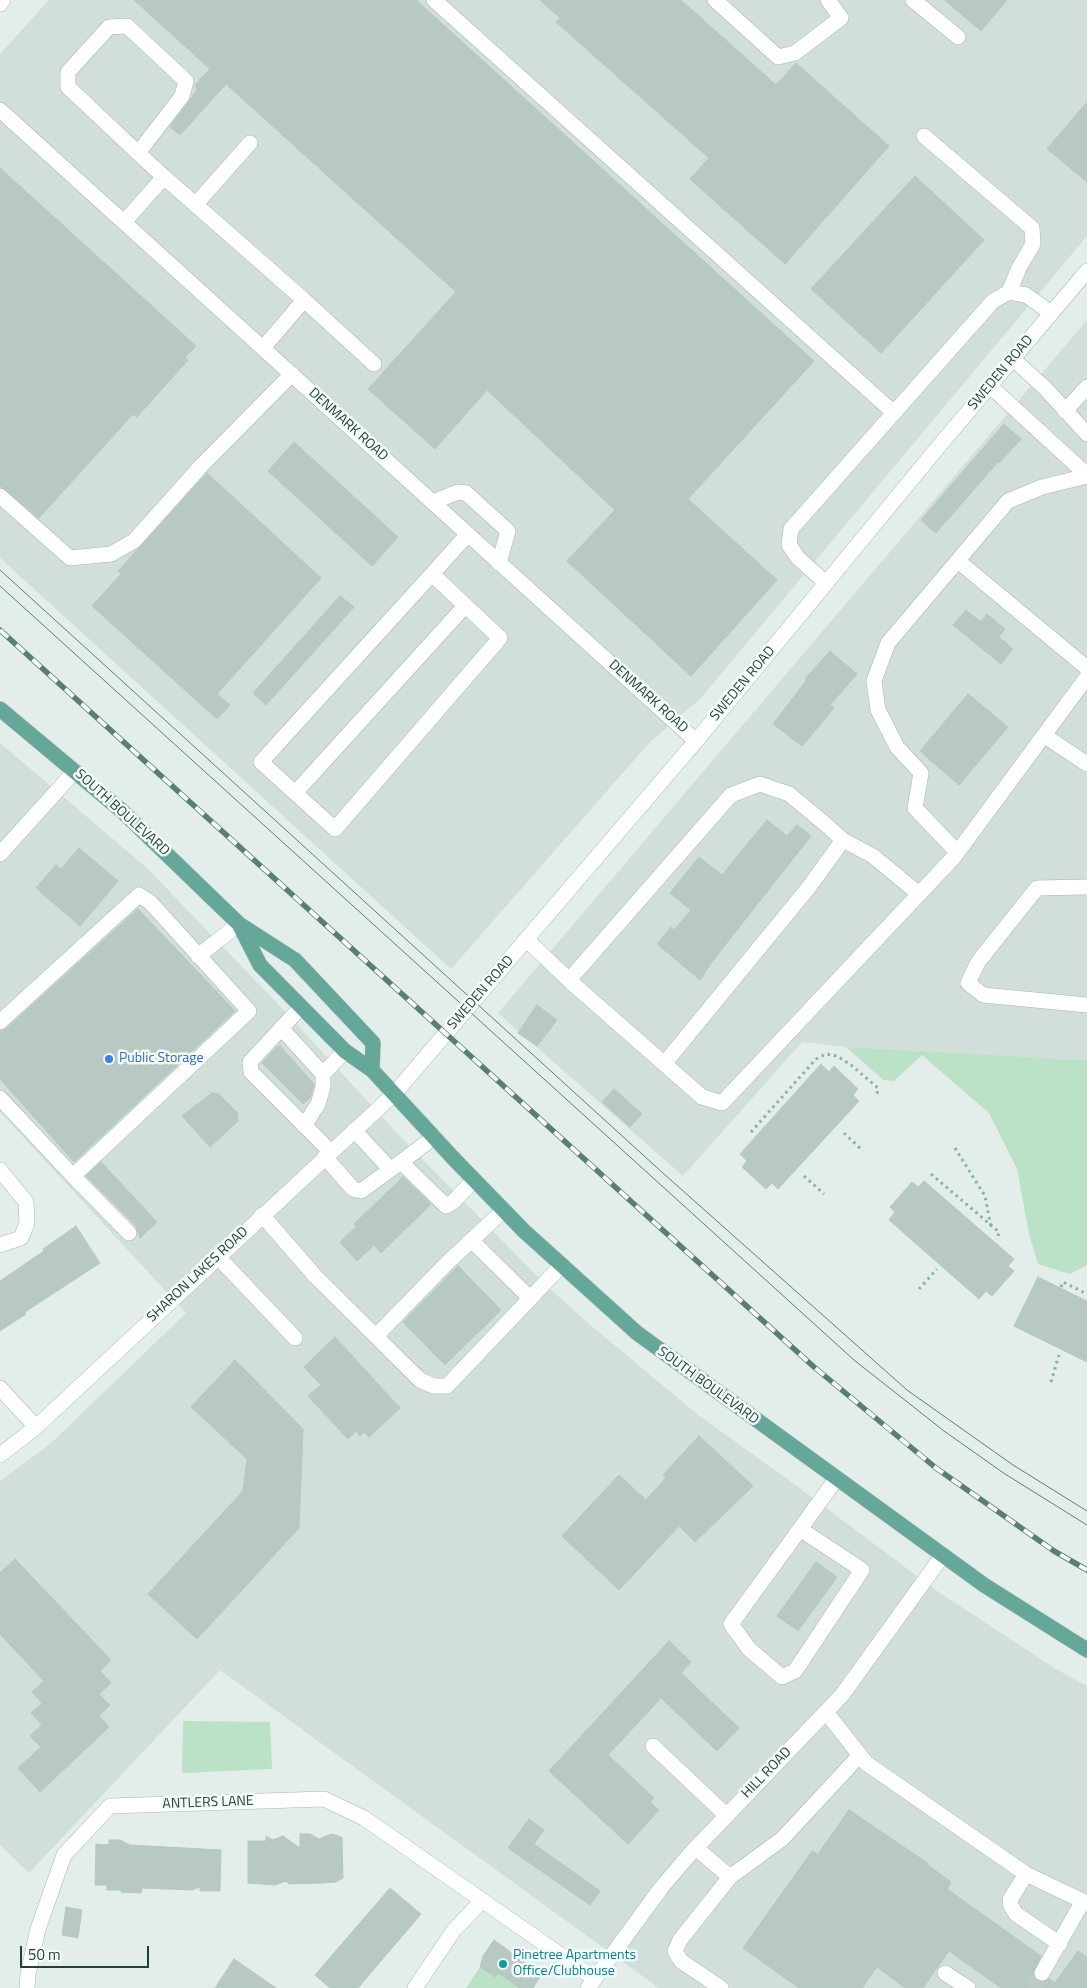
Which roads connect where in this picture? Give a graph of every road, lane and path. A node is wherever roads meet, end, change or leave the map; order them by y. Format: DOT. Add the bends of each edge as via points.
graph roads {
  1 [pos="3,0"];
  2 [pos="434,0"];
  3 [pos="715,0"];
  4 [pos="828,0"];
  5 [pos="913,0"];
  6 [pos="0,4"];
  7 [pos="958,37"];
  8 [pos="0,110"];
  9 [pos="924,136"];
  10 [pos="250,143"];
  11 [pos="138,153"];
  12 [pos="164,177"];
  13 [pos="195,205"];
  14 [pos="124,222"];
  15 [pos="1087,271"];
  16 [pos="1009,292"];
  17 [pos="304,300"];
  18 [pos="1051,313"];
  19 [pos="262,348"];
  20 [pos="1013,359"];
  21 [pos="374,364"];
  22 [pos="292,374"];
  23 [pos="990,386"];
  24 [pos="1087,387"];
  25 [pos="1065,411"];
  26 [pos="893,412"];
  27 [pos="1087,434"];
  28 [pos="1087,475"];
  29 [pos="0,496"];
  30 [pos="433,502"];
  31 [pos="468,534"];
  32 [pos="958,561"];
  33 [pos="500,563"];
  34 [pos="432,574"];
  35 [pos="826,583"];
  36 [pos="466,606"];
  37 [pos="1087,668"];
  38 [pos="1087,678"];
  39 [pos="0,709"];
  40 [pos="1044,736"];
  41 [pos="696,740"];
  42 [pos="1087,764"];
  43 [pos="76,771"];
  44 [pos="295,793"];
  45 [pos="843,840"];
  46 [pos="957,852"];
  47 [pos="0,854"];
  48 [pos="1087,887"];
  49 [pos="919,894"];
  50 [pos="239,924"];
  51 [pos="526,940"];
  52 [pos="198,956"];
  53 [pos="569,980"];
  54 [pos="1087,1005"];
  55 [pos="301,1007"];
  56 [pos="0,1022"];
  57 [pos="281,1028"];
  58 [pos="345,1051"];
  59 [pos="664,1064"];
  60 [pos="372,1070"];
  61 [pos="323,1074"];
  62 [pos="394,1094"];
  63 [pos="877,1096"];
  64 [pos="0,1098"];
  65 [pos="304,1126"];
  66 [pos="354,1130"];
  67 [pos="751,1132"];
  68 [pos="844,1133"];
  69 [pos="434,1137"];
  70 [pos="955,1148"];
  71 [pos="863,1151"];
  72 [pos="328,1155"];
  73 [pos="396,1166"];
  74 [pos="0,1170"];
  75 [pos="931,1174"];
  76 [pos="73,1176"];
  77 [pos="804,1176"];
  78 [pos="474,1180"];
  79 [pos="824,1194"];
  80 [pos="504,1210"];
  81 [pos="262,1215"];
  82 [pos="992,1227"];
  83 [pos="129,1233"];
  84 [pos="471,1240"];
  85 [pos="997,1240"];
  86 [pos="0,1245"];
  87 [pos="218,1257"];
  88 [pos="562,1266"];
  89 [pos="937,1269"];
  90 [pos="1061,1287"];
  91 [pos="920,1289"];
  92 [pos="1087,1294"];
  93 [pos="530,1298"];
  94 [pos="376,1336"];
  95 [pos="295,1338"];
  96 [pos="1059,1355"];
  97 [pos="1051,1382"];
  98 [pos="0,1388"];
  99 [pos="36,1427"];
  100 [pos="0,1455"];
  101 [pos="836,1479"];
  102 [pos="800,1529"];
  103 [pos="943,1556"];
  104 [pos="1087,1650"];
  105 [pos="826,1712"];
  106 [pos="652,1746"];
  107 [pos="860,1756"];
  108 [pos="727,1816"];
  109 [pos="696,1848"];
  110 [pos="1026,1874"];
  111 [pos="730,1877"];
  112 [pos="482,1901"];
  113 [pos="1085,1902"];
  114 [pos="1060,1944"];
  115 [pos="945,1973"];
  116 [pos="1042,1973"];
  117 [pos="591,1984"];
  118 [pos="27,1988"];
  119 [pos="415,1988"];
  120 [pos="721,1988"];
  121 [pos="968,1988"];
  1 -- 6 [label="street"];
  2 -- 26 [label="street"];
  3 -- 4 [label="street" via="778,57 795,53 841,18"];
  5 -- 7 [label="street"];
  8 -- 14 [label="street, DENMARK ROAD"];
  9 -- 16 [label="street" via="1032,228 1033,244"];
  10 -- 13 [label="street"];
  11 -- 11 [label="street" via="68,87 68,72 109,27 127,26 186,81 182,96"];
  11 -- 12 [label="street"];
  12 -- 13 [label="street"];
  12 -- 14 [label="street"];
  13 -- 17 [label="street"];
  14 -- 19 [label="street, DENMARK ROAD"];
  15 -- 18 [label="street, SWEDEN ROAD"];
  16 -- 18 [label="street" via="1026,295"];
  16 -- 26 [label="street" via="992,301"];
  17 -- 19 [label="street"];
  17 -- 21 [label="street"];
  18 -- 20 [label="street, SWEDEN ROAD"];
  19 -- 22 [label="street, DENMARK ROAD"];
  20 -- 23 [label="street, SWEDEN ROAD"];
  20 -- 25 [label="street"];
  22 -- 29 [label="street" via="201,466 134,541 111,554 70,558"];
  22 -- 30 [label="street, DENMARK ROAD"];
  23 -- 28 [label="street"];
  23 -- 35 [label="street, SWEDEN ROAD"];
  24 -- 25 [label="street"];
  25 -- 27 [label="street"];
  26 -- 35 [label="street" via="791,528 788,545"];
  28 -- 32 [label="street" via="1042,487 1008,501"];
  30 -- 31 [label="street, DENMARK ROAD"];
  30 -- 33 [label="street" via="458,492 466,493 508,531"];
  31 -- 33 [label="street, DENMARK ROAD"];
  31 -- 34 [label="street"];
  32 -- 37 [label="street"];
  32 -- 46 [label="street" via="888,643 874,681 878,710 897,747 921,773 915,808"];
  33 -- 41 [label="street, DENMARK ROAD"];
  34 -- 36 [label="street"];
  34 -- 44 [label="street" via="261,762"];
  35 -- 41 [label="street, SWEDEN ROAD"];
  36 -- 44 [label="street"];
  36 -- 44 [label="street" via="500,638 336,829"];
  38 -- 40 [label="street"];
  39 -- 43 [label="main road, SOUTH BOULEVARD"];
  40 -- 42 [label="street"];
  40 -- 46 [label="street"];
  41 -- 51 [label="street, SWEDEN ROAD"];
  43 -- 47 [label="street"];
  43 -- 50 [label="main road, SOUTH BOULEVARD" via="129,817"];
  45 -- 49 [label="street" via="873,856"];
  45 -- 53 [label="street" via="789,794 760,784 731,795"];
  45 -- 59 [label="street" via="810,887"];
  46 -- 49 [label="street"];
  48 -- 54 [label="street" via="1037,888 978,962 968,983 983,995"];
  49 -- 59 [label="street" via="722,1103 702,1097"];
  50 -- 52 [label="street"];
  50 -- 55 [label="main road, SOUTH BOULEVARD" via="260,965"];
  50 -- 60 [label="main road, SOUTH BOULEVARD" via="295,960 373,1043"];
  51 -- 53 [label="street"];
  51 -- 62 [label="street, SWEDEN ROAD"];
  52 -- 56 [label="street" via="150,902 139,895"];
  52 -- 76 [label="street" via="249,1011"];
  53 -- 59 [label="street"];
  55 -- 57 [label="street"];
  55 -- 58 [label="main road, SOUTH BOULEVARD"];
  57 -- 61 [label="street"];
  57 -- 65 [label="street" via="250,1062 251,1072"];
  58 -- 60 [label="main road, SOUTH BOULEVARD"];
  58 -- 61 [label="street"];
  60 -- 62 [label="main road, SOUTH BOULEVARD"];
  61 -- 65 [label="street" via="318,1104"];
  62 -- 66 [label="street, SHARON LAKES ROAD"];
  62 -- 69 [label="main road, SOUTH BOULEVARD"];
  63 -- 67 [label="path" via="878,1088 851,1065 837,1056 826,1054 816,1059"];
  64 -- 76 [label="street"];
  65 -- 72 [label="street"];
  66 -- 72 [label="street, SHARON LAKES ROAD"];
  66 -- 73 [label="street"];
  68 -- 71 [label="path"];
  69 -- 73 [label="street"];
  69 -- 78 [label="main road, SOUTH BOULEVARD"];
  70 -- 82 [label="path" via="985,1196"];
  72 -- 73 [label="street" via="353,1189 361,1191"];
  72 -- 81 [label="street, SHARON LAKES ROAD"];
  73 -- 78 [label="street" via="446,1206"];
  74 -- 86 [label="street" via="26,1202 27,1223 21,1238"];
  75 -- 82 [label="path"];
  76 -- 83 [label="street"];
  77 -- 79 [label="path"];
  78 -- 80 [label="main road, SOUTH BOULEVARD"];
  80 -- 84 [label="street"];
  80 -- 88 [label="main road, SOUTH BOULEVARD"];
  81 -- 87 [label="street, SHARON LAKES ROAD"];
  81 -- 94 [label="street" via="316,1277"];
  82 -- 85 [label="path" via="999,1232"];
  84 -- 93 [label="street"];
  84 -- 94 [label="street"];
  87 -- 95 [label="street"];
  87 -- 99 [label="street, SHARON LAKES ROAD"];
  88 -- 93 [label="street"];
  88 -- 101 [label="main road, SOUTH BOULEVARD" via="637,1333"];
  89 -- 91 [label="path"];
  90 -- 92 [label="path" via="1063,1282"];
  93 -- 94 [label="street" via="447,1386 434,1386 420,1380"];
  96 -- 97 [label="path"];
  98 -- 99 [label="street"];
  99 -- 100 [label="street, SHARON LAKES ROAD"];
  101 -- 102 [label="street"];
  101 -- 103 [label="main road, SOUTH BOULEVARD"];
  102 -- 102 [label="street" via="731,1624 749,1649 782,1677 795,1671 862,1570"];
  103 -- 104 [label="main road, SOUTH BOULEVARD" via="1033,1618"];
  103 -- 105 [label="street, HILL ROAD" via="857,1677"];
  105 -- 107 [label="street"];
  105 -- 108 [label="street, HILL ROAD"];
  106 -- 108 [label="street"];
  107 -- 110 [label="street"];
  107 -- 111 [label="street" via="782,1839"];
  108 -- 109 [label="street, HILL ROAD"];
  109 -- 111 [label="street"];
  109 -- 117 [label="street, HILL ROAD" via="661,1888"];
  110 -- 113 [label="street"];
  110 -- 114 [label="street" via="1010,1900 1011,1906 1016,1914"];
  111 -- 120 [label="street" via="680,1940 675,1952 681,1961"];
  112 -- 117 [label="street, ANTLERS LANE"];
  112 -- 118 [label="street, ANTLERS LANE" via="364,1818 324,1799 110,1806 64,1855 38,1929"];
  112 -- 119 [label="street" via="454,1930"];
  113 -- 114 [label="street"];
  114 -- 116 [label="street"];
  115 -- 121 [label="street"];
}
